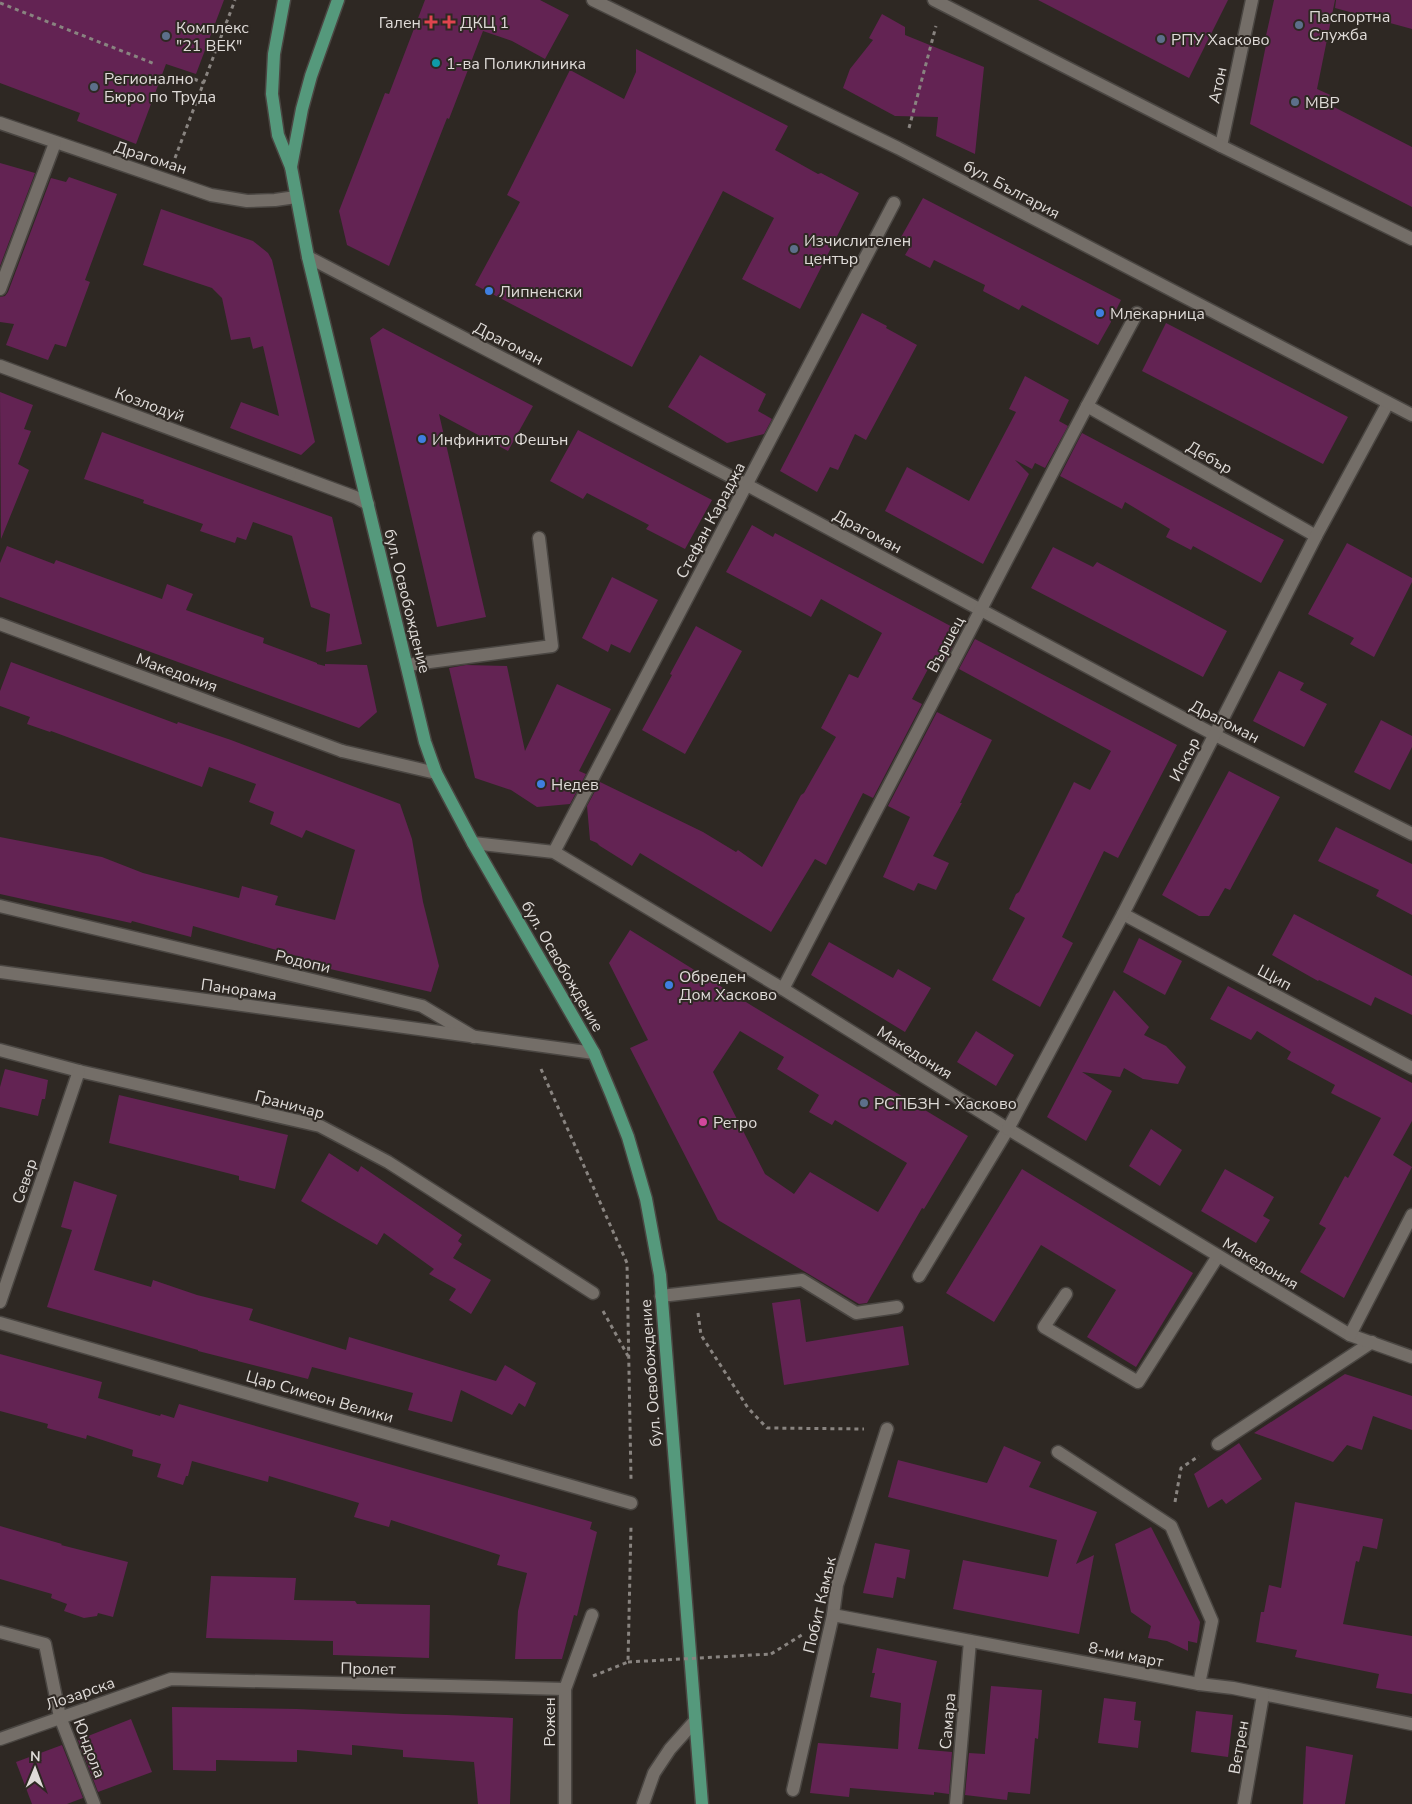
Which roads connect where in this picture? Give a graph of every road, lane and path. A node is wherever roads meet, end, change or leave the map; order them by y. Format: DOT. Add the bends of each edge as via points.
graph roads {
  1 [pos="235,0"];
  2 [pos="284,0"];
  3 [pos="338,0"];
  4 [pos="593,0"];
  5 [pos="1252,0"];
  6 [pos="938,2"];
  7 [pos="0,3"];
  8 [pos="155,64"];
  9 [pos="194,79"];
  10 [pos="204,83"];
  11 [pos="0,123"];
  12 [pos="55,142"];
  13 [pos="1221,146"];
  14 [pos="898,148"];
  15 [pos="291,167"];
  16 [pos="167,179"];
  17 [pos="296,197"];
  18 [pos="894,203"];
  19 [pos="1412,239"];
  20 [pos="308,257"];
  21 [pos="0,289"];
  22 [pos="1137,313"];
  23 [pos="0,366"];
  24 [pos="1388,403"];
  25 [pos="1087,406"];
  26 [pos="1412,415"];
  27 [pos="747,485"];
  28 [pos="368,504"];
  29 [pos="1316,536"];
  30 [pos="539,538"];
  31 [pos="981,610"];
  32 [pos="0,624"];
  33 [pos="407,664"];
  34 [pos="1215,735"];
  35 [pos="436,773"];
  36 [pos="1412,834"];
  37 [pos="473,843"];
  38 [pos="554,852"];
  39 [pos="0,906"];
  40 [pos="1123,914"];
  41 [pos="0,972"];
  42 [pos="782,990"];
  43 [pos="474,1037"];
  44 [pos="531,1046"];
  45 [pos="0,1050"];
  46 [pos="594,1053"];
  47 [pos="1412,1068"];
  48 [pos="80,1071"];
  49 [pos="1008,1129"];
  50 [pos="1412,1215"];
  51 [pos="1218,1256"];
  52 [pos="919,1276"];
  53 [pos="695,1292"];
  54 [pos="593,1293"];
  55 [pos="1066,1294"];
  56 [pos="660,1296"];
  57 [pos="0,1302"];
  58 [pos="897,1307"];
  59 [pos="0,1323"];
  60 [pos="1350,1335"];
  61 [pos="1372,1342"];
  62 [pos="1412,1357"];
  63 [pos="629,1358"];
  64 [pos="887,1429"];
  65 [pos="1218,1444"];
  66 [pos="1058,1452"];
  67 [pos="631,1503"];
  68 [pos="1171,1526"];
  69 [pos="592,1615"];
  70 [pos="833,1615"];
  71 [pos="0,1632"];
  72 [pos="970,1640"];
  73 [pos="628,1662"];
  74 [pos="170,1679"];
  75 [pos="1199,1684"];
  76 [pos="565,1688"];
  77 [pos="1264,1695"];
  78 [pos="60,1717"];
  79 [pos="694,1722"];
  80 [pos="1412,1724"];
  81 [pos="0,1739"];
  82 [pos="793,1790"];
  83 [pos="94,1804"];
  84 [pos="565,1804"];
  85 [pos="643,1804"];
  86 [pos="702,1804"];
  87 [pos="956,1804"];
  88 [pos="1244,1804"];
  1 -- 10 [label="path"];
  2 -- 15 [label="main road, бул. Освобождение" via="274,54 272,94 278,135"];
  3 -- 15 [label="main road, бул. Освобождение" via="302,109"];
  4 -- 14 [label="street, бул. България"];
  5 -- 13 [label="street, Атон"];
  6 -- 13 [label="street"];
  6 -- 14 [label="path" via="905,140"];
  7 -- 8 [label="path"];
  9 -- 10 [label="path"];
  10 -- 16 [label="path"];
  11 -- 12 [label="street, Драгоман"];
  12 -- 16 [label="street, Драгоман"];
  12 -- 21 [label="street"];
  13 -- 19 [label="street"];
  14 -- 24 [label="street, бул. България"];
  15 -- 17 [label="main road, бул. Освобождение"];
  16 -- 17 [label="street, Драгоман" via="247,202"];
  17 -- 20 [label="main road, бул. Освобождение"];
  18 -- 27 [label="street, Стефан Караджа"];
  20 -- 27 [label="street, Драгоман"];
  20 -- 28 [label="main road, бул. Освобождение"];
  22 -- 25 [label="street, Вършец"];
  23 -- 28 [label="street, Козлодуй"];
  24 -- 26 [label="street, бул. България"];
  24 -- 29 [label="street, Искър"];
  25 -- 29 [label="street, Дебър"];
  25 -- 31 [label="street, Вършец"];
  27 -- 31 [label="street, Драгоман"];
  27 -- 38 [label="street, Стефан Караджа"];
  28 -- 33 [label="main road, бул. Освобождение"];
  29 -- 34 [label="street, Искър"];
  30 -- 33 [label="street" via="552,646"];
  31 -- 34 [label="street, Драгоман"];
  31 -- 42 [label="street, Вършец"];
  32 -- 35 [label="street, Македония" via="342,751"];
  33 -- 35 [label="main road, бул. Освобождение" via="425,742"];
  34 -- 36 [label="street, Драгоман"];
  34 -- 40 [label="street, Искър"];
  35 -- 37 [label="main road, бул. Освобождение"];
  37 -- 38 [label="street, Македония"];
  37 -- 46 [label="main road, бул. Освобождение"];
  38 -- 42 [label="street, Македония"];
  39 -- 43 [label="street, Родопи" via="422,1006"];
  40 -- 47 [label="street, Щип"];
  40 -- 49 [label="street, Искър"];
  41 -- 43 [label="street, Панорама"];
  42 -- 49 [label="street, Македония"];
  43 -- 44 [label="street, Родопи"];
  44 -- 46 [label="street, Родопи"];
  44 -- 63 [label="path" via="627,1263"];
  45 -- 48 [label="street, Граничар"];
  46 -- 56 [label="main road, бул. Освобождение" via="628,1137 646,1200 660,1275"];
  48 -- 54 [label="street, Граничар" via="320,1126 388,1162"];
  48 -- 57 [label="street, Север"];
  49 -- 51 [label="street, Македония"];
  49 -- 52 [label="street, Искър"];
  50 -- 60 [label="street"];
  51 -- 55 [label="street" via="1138,1382 1044,1327"];
  51 -- 60 [label="street, Македония"];
  53 -- 56 [label="street"];
  53 -- 58 [label="street" via="802,1280 856,1313"];
  53 -- 64 [label="path" via="701,1335 748,1408 767,1428"];
  54 -- 63 [label="path"];
  56 -- 79 [label="main road, бул. Освобождение"];
  59 -- 67 [label="street, Цар Симеон Велики"];
  60 -- 61 [label="street, Македония"];
  61 -- 62 [label="street, Македония"];
  61 -- 65 [label="street"];
  63 -- 67 [label="path"];
  64 -- 70 [label="street, Побит Камък" via="837,1585"];
  65 -- 68 [label="path" via="1181,1468"];
  66 -- 68 [label="street"];
  67 -- 73 [label="path"];
  68 -- 75 [label="street" via="1212,1621"];
  69 -- 76 [label="street, Рожен"];
  70 -- 72 [label="street, 8-ми март"];
  70 -- 73 [label="path, bridge" via="771,1654"];
  70 -- 82 [label="street, Побит Камък"];
  71 -- 78 [label="street, Юндола" via="44,1644"];
  72 -- 75 [label="street, 8-ми март"];
  72 -- 87 [label="street, Самара"];
  73 -- 76 [label="path"];
  74 -- 76 [label="street, Пролет"];
  74 -- 78 [label="street, Лозарска"];
  75 -- 77 [label="street, 8-ми март"];
  76 -- 84 [label="street, Рожен"];
  77 -- 80 [label="street, 8-ми март"];
  77 -- 88 [label="street, Ветрен"];
  78 -- 81 [label="street, Лозарска"];
  78 -- 83 [label="street, Юндола"];
  79 -- 85 [label="street" via="654,1773"];
  79 -- 86 [label="main road, бул. Освобождение"];
}
